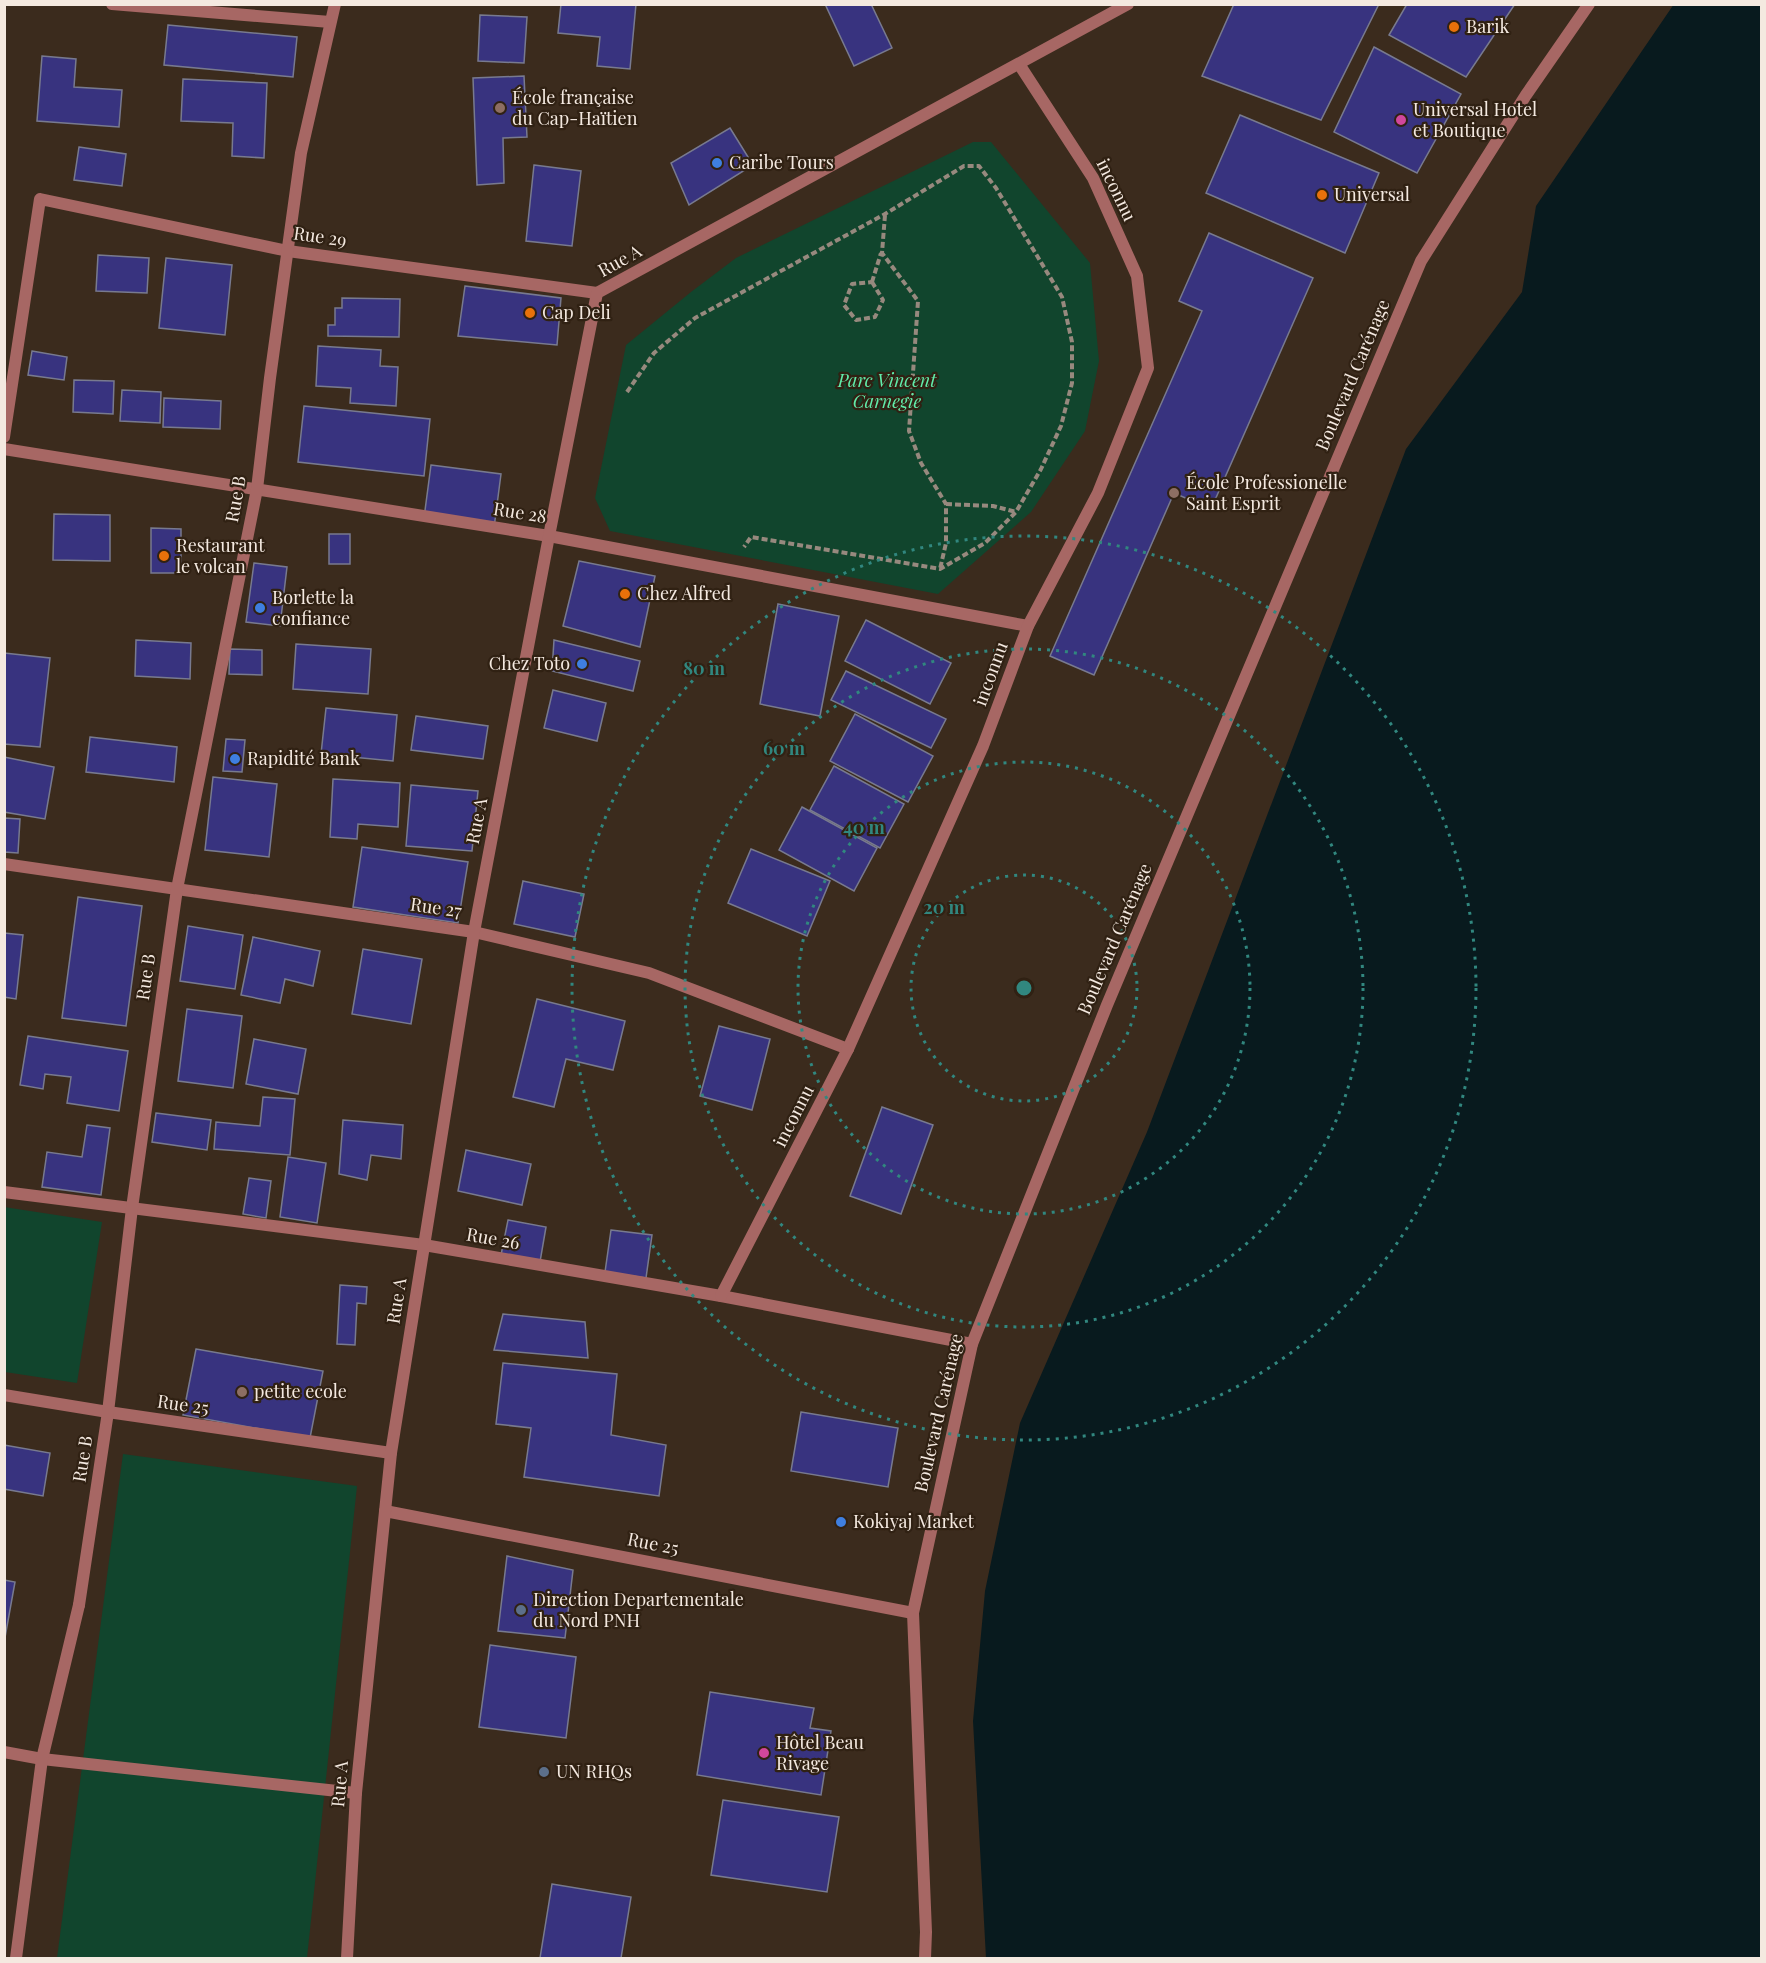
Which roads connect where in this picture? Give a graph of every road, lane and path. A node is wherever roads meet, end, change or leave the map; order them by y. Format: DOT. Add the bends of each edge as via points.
graph roads {
  1 [pos="112,4"];
  2 [pos="335,4"];
  3 [pos="1128,4"];
  4 [pos="1587,5"];
  5 [pos="330,22"];
  6 [pos="1019,64"];
  7 [pos="885,214"];
  8 [pos="288,251"];
  9 [pos="882,253"];
  10 [pos="872,282"];
  11 [pos="597,293"];
  12 [pos="627,392"];
  13 [pos="4,436"];
  14 [pos="4,448"];
  15 [pos="257,489"];
  16 [pos="946,504"];
  17 [pos="1016,512"];
  18 [pos="549,536"];
  19 [pos="729,568"];
  20 [pos="940,569"];
  21 [pos="1028,626"];
  22 [pos="4,864"];
  23 [pos="177,889"];
  24 [pos="474,932"];
  25 [pos="848,1049"];
  26 [pos="4,1192"];
  27 [pos="132,1208"];
  28 [pos="424,1245"];
  29 [pos="721,1296"];
  30 [pos="972,1344"];
  31 [pos="4,1395"];
  32 [pos="108,1412"];
  33 [pos="391,1454"];
  34 [pos="386,1511"];
  35 [pos="913,1613"];
  36 [pos="4,1752"];
  37 [pos="42,1759"];
  38 [pos="356,1793"];
  39 [pos="16,1959"];
  40 [pos="347,1959"];
  41 [pos="925,1959"];
  1 -- 5 [label="street"];
  2 -- 5 [label="street, Rue B"];
  3 -- 6 [label="street, Rue A"];
  4 -- 30 [label="street, Boulevard Carénage" via="1420,261 1107,1005"];
  5 -- 8 [label="street, Rue B" via="301,153"];
  6 -- 11 [label="street, Rue A"];
  6 -- 21 [label="street, inconnu" via="1093,178 1137,276 1148,368 1098,493"];
  7 -- 9 [label="path"];
  7 -- 12 [label="path" via="695,318 654,353"];
  7 -- 17 [label="path" via="964,166 979,166 1062,297 1072,342 1072,383 1061,426"];
  8 -- 11 [label="street, Rue 29"];
  8 -- 13 [label="street, Rue 29" via="40,199"];
  8 -- 15 [label="street, Rue B"];
  9 -- 10 [label="path"];
  9 -- 16 [label="path" via="918,301 909,431 921,463"];
  10 -- 10 [label="path" via="852,284 844,304 856,320 875,317 883,300"];
  11 -- 18 [label="street, Rue A"];
  14 -- 15 [label="street, Rue 28"];
  15 -- 18 [label="street, Rue 28"];
  15 -- 23 [label="street, Rue B"];
  16 -- 17 [label="path" via="993,506"];
  16 -- 20 [label="path" via="946,543"];
  17 -- 20 [label="path" via="985,543"];
  18 -- 19 [label="street, Rue 28"];
  18 -- 24 [label="street, Rue A"];
  19 -- 20 [label="path" via="751,537"];
  19 -- 21 [label="street, Rue 28"];
  21 -- 25 [label="street, inconnu" via="983,746"];
  22 -- 23 [label="street, Rue 27"];
  23 -- 24 [label="street, Rue 27"];
  23 -- 27 [label="street, Rue B"];
  24 -- 25 [label="street, Rue 27" via="649,973"];
  24 -- 28 [label="street, Rue A"];
  25 -- 29 [label="street, inconnu"];
  26 -- 27 [label="street, Rue 26"];
  27 -- 28 [label="street, Rue 26"];
  27 -- 32 [label="street, Rue B"];
  28 -- 29 [label="street, Rue 26"];
  28 -- 33 [label="street, Rue A"];
  29 -- 30 [label="street, Rue 26"];
  30 -- 35 [label="street, Boulevard Carénage"];
  31 -- 32 [label="street, Rue 25"];
  32 -- 33 [label="street, Rue 25"];
  32 -- 37 [label="street, Rue B" via="79,1605"];
  33 -- 34 [label="street, Rue A"];
  34 -- 35 [label="street, Rue 25"];
  34 -- 38 [label="street, Rue A"];
  35 -- 41 [label="street, Boulevard Carénage"];
  36 -- 37 [label="street"];
  37 -- 38 [label="street"];
  37 -- 39 [label="street, Rue B"];
  38 -- 40 [label="street, Rue A"];
}
